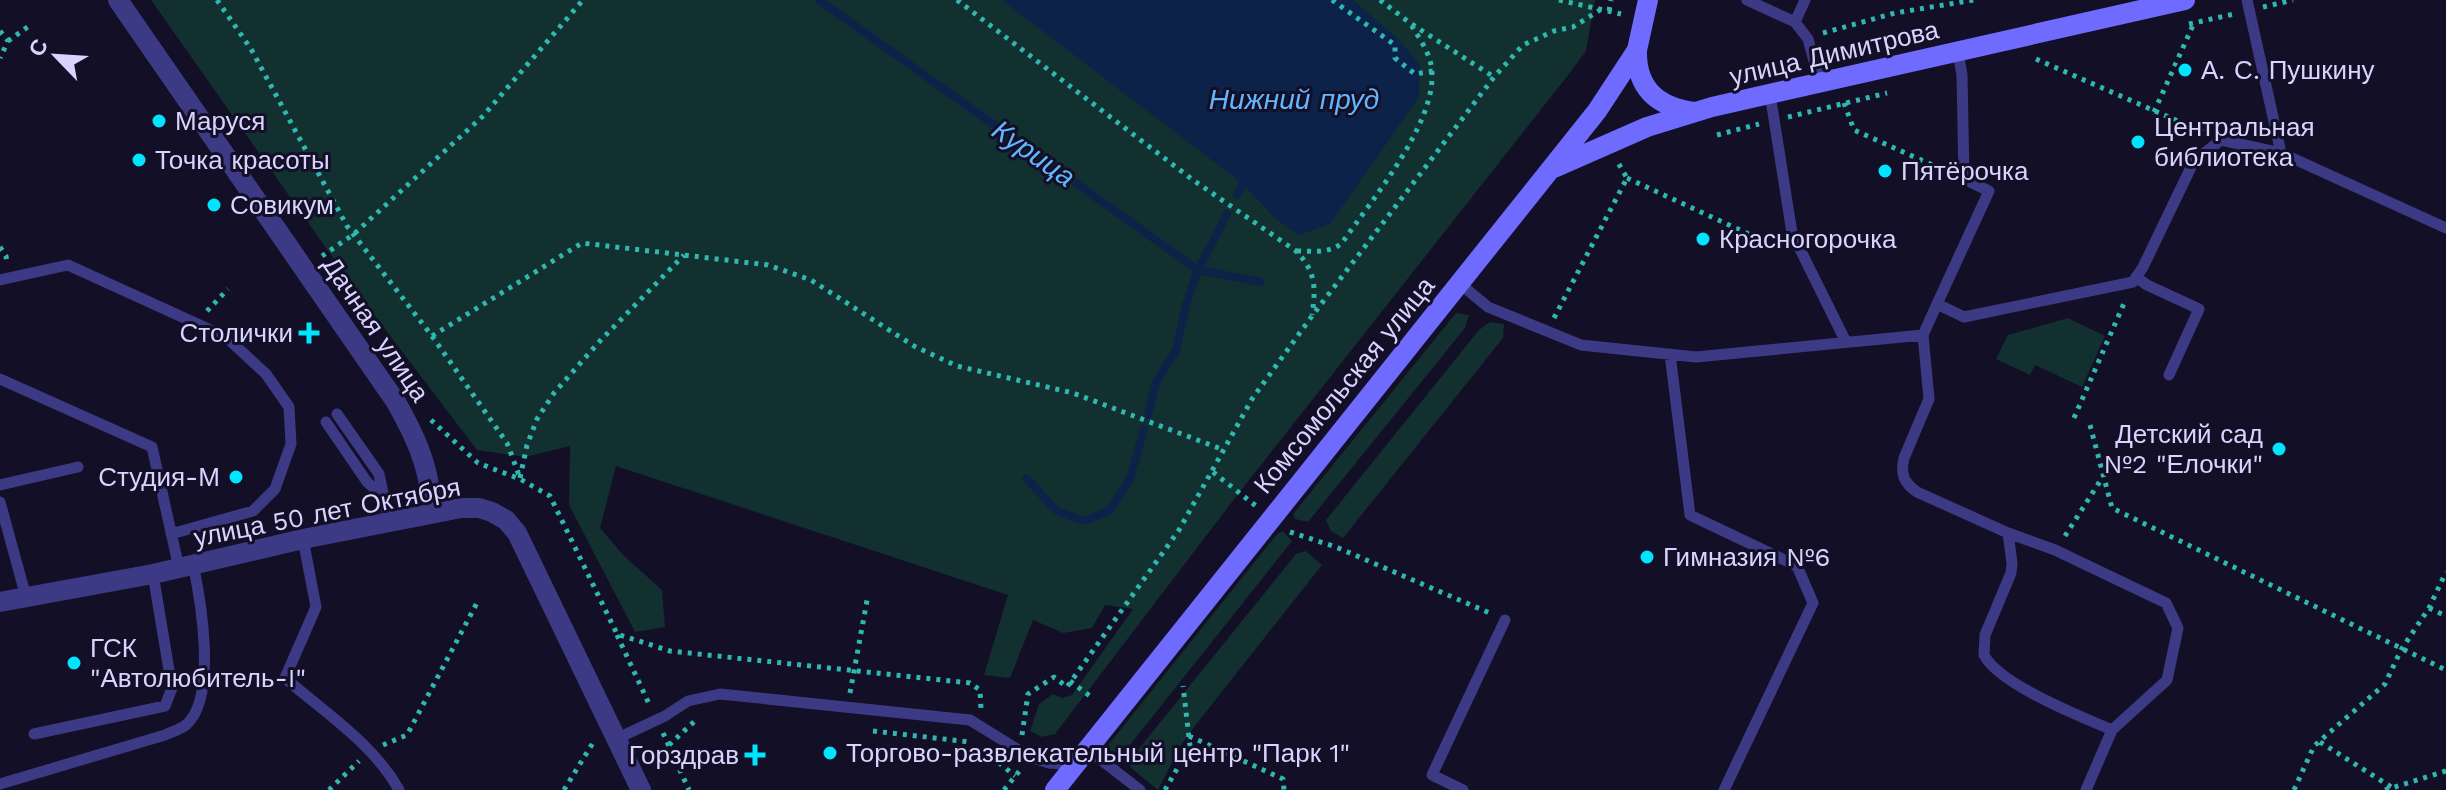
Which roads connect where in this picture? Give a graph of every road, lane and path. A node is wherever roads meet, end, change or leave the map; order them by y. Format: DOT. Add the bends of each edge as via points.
graph roads {
  1 [pos="118,0"];
  2 [pos="217,0"];
  3 [pos="583,0"];
  4 [pos="957,0"];
  5 [pos="1332,0"];
  6 [pos="1380,0"];
  7 [pos="1559,0"];
  8 [pos="1611,0"];
  9 [pos="1648,0"];
  10 [pos="1747,0"];
  11 [pos="1805,0"];
  12 [pos="1974,0"];
  13 [pos="2185,0"];
  14 [pos="2247,0"];
  15 [pos="1600,10"];
  16 [pos="1609,11"];
  17 [pos="1621,14"];
  18 [pos="1795,22"];
  19 [pos="1410,23"];
  20 [pos="2194,23"];
  21 [pos="29,26"];
  22 [pos="0,31"];
  23 [pos="1808,39"];
  24 [pos="8,41"];
  25 [pos="1637,50"];
  26 [pos="1958,52"];
  27 [pos="0,58"];
  28 [pos="2036,59"];
  29 [pos="1433,71"];
  30 [pos="1494,77"];
  31 [pos="1820,83"];
  32 [pos="1770,94"];
  33 [pos="1844,103"];
  34 [pos="1695,112"];
  35 [pos="2154,112"];
  36 [pos="1774,120"];
  37 [pos="1717,135"];
  38 [pos="2221,140"];
  39 [pos="2281,153"];
  40 [pos="1616,161"];
  41 [pos="1549,171"];
  42 [pos="1627,178"];
  43 [pos="1964,179"];
  44 [pos="2446,228"];
  45 [pos="354,234"];
  46 [pos="1296,251"];
  47 [pos="685,255"];
  48 [pos="318,259"];
  49 [pos="1806,260"];
  50 [pos="0,280"];
  51 [pos="2135,280"];
  52 [pos="1459,283"];
  53 [pos="228,289"];
  54 [pos="1937,304"];
  55 [pos="1312,316"];
  56 [pos="197,322"];
  57 [pos="1547,331"];
  58 [pos="1923,335"];
  59 [pos="432,336"];
  60 [pos="1846,342"];
  61 [pos="1670,354"];
  62 [pos="2169,375"];
  63 [pos="0,379"];
  64 [pos="337,414"];
  65 [pos="2074,418"];
  66 [pos="326,422"];
  67 [pos="2090,425"];
  68 [pos="1224,450"];
  69 [pos="78,467"];
  70 [pos="1213,472"];
  71 [pos="2102,478"];
  72 [pos="520,479"];
  73 [pos="0,485"];
  74 [pos="385,497"];
  75 [pos="431,500"];
  76 [pos="0,502"];
  77 [pos="1260,508"];
  78 [pos="389,521"];
  79 [pos="1289,531"];
  80 [pos="2008,533"];
  81 [pos="171,534"];
  82 [pos="303,539"];
  83 [pos="2055,550"];
  84 [pos="186,566"];
  85 [pos="2446,572"];
  86 [pos="153,574"];
  87 [pos="868,595"];
  88 [pos="26,597"];
  89 [pos="479,599"];
  90 [pos="0,602"];
  91 [pos="2429,608"];
  92 [pos="2446,616"];
  93 [pos="1505,620"];
  94 [pos="2401,650"];
  95 [pos="853,670"];
  96 [pos="2446,670"];
  97 [pos="1070,681"];
  98 [pos="1183,686"];
  99 [pos="1028,694"];
  100 [pos="1090,696"];
  101 [pos="849,707"];
  102 [pos="705,712"];
  103 [pos="991,717"];
  104 [pos="607,720"];
  105 [pos="1011,730"];
  106 [pos="2112,730"];
  107 [pos="34,734"];
  108 [pos="1189,736"];
  109 [pos="1021,737"];
  110 [pos="616,739"];
  111 [pos="973,742"];
  112 [pos="2320,742"];
  113 [pos="669,745"];
  114 [pos="984,750"];
  115 [pos="369,751"];
  116 [pos="1082,757"];
  117 [pos="2446,771"];
  118 [pos="1015,776"];
  119 [pos="0,784"];
  120 [pos="334,788"];
  121 [pos="2391,789"];
  122 [pos="399,790"];
  123 [pos="564,790"];
  124 [pos="641,790"];
  125 [pos="1055,790"];
  126 [pos="1140,790"];
  127 [pos="1165,790"];
  128 [pos="1284,790"];
  129 [pos="1463,790"];
  130 [pos="1724,790"];
  131 [pos="2086,790"];
  132 [pos="2294,790"];
  1 -- 75 [label="street, Дачная улица" via="396,402 428,470"];
  2 -- 45 [label="path" via="251,49"];
  3 -- 45 [label="path" via="483,116"];
  4 -- 46 [label="path" via="1193,180"];
  5 -- 29 [label="path" via="1395,45 1395,58 1415,74"];
  6 -- 19 [label="path"];
  7 -- 15 [label="path"];
  8 -- 16 [label="path"];
  9 -- 25 [label="street, Комсомольская улица"];
  10 -- 18 [label="lane"];
  11 -- 18 [label="lane"];
  12 -- 23 [label="path" via="1895,13"];
  13 -- 26 [label="street, улица Димитрова"];
  14 -- 39 [label="lane"];
  15 -- 16 [label="path"];
  15 -- 30 [label="path" via="1573,27 1523,45"];
  16 -- 17 [label="path"];
  18 -- 23 [label="lane"];
  19 -- 29 [label="path"];
  19 -- 30 [label="path"];
  20 -- 35 [label="path"];
  21 -- 24 [label="path"];
  22 -- 24 [label="path"];
  23 -- 31 [label="lane"];
  24 -- 27 [label="path"];
  25 -- 34 [label="street" via="1640,77 1655,97"];
  25 -- 41 [label="street, Комсомольская улица"];
  26 -- 31 [label="street, улица Димитрова"];
  26 -- 43 [label="lane"];
  28 -- 35 [label="path"];
  29 -- 46 [label="path" via="1431,93 1403,156 1342,243 1325,251"];
  30 -- 55 [label="path"];
  31 -- 32 [label="street, улица Димитрова"];
  32 -- 34 [label="street, улица Димитрова"];
  32 -- 36 [label="lane"];
  33 -- 43 [label="path" via="1854,130"];
  34 -- 41 [label="street, улица Димитрова" via="1647,127"];
  35 -- 38 [label="path"];
  36 -- 37 [label="path"];
  36 -- 49 [label="lane" via="1792,233"];
  38 -- 39 [label="lane"];
  38 -- 51 [label="lane" via="2194,161"];
  39 -- 44 [label="lane"];
  40 -- 42 [label="path"];
  41 -- 52 [label="street, Комсомольская улица"];
  42 -- 49 [label="path"];
  42 -- 57 [label="path"];
  43 -- 54 [label="lane" via="1989,191"];
  45 -- 48 [label="path"];
  45 -- 59 [label="path"];
  46 -- 55 [label="path" via="1309,264 1315,290"];
  47 -- 59 [label="path" via="582,243"];
  47 -- 68 [label="path" via="768,265 811,280 914,346 957,366 1073,393"];
  47 -- 72 [label="path" via="554,393 537,419"];
  49 -- 60 [label="lane"];
  50 -- 56 [label="lane" via="68,265"];
  51 -- 54 [label="lane" via="1964,317"];
  51 -- 62 [label="lane" via="2199,309"];
  51 -- 65 [label="path"];
  52 -- 57 [label="lane" via="1488,307"];
  52 -- 116 [label="street, Комсомольская улица"];
  53 -- 56 [label="path"];
  54 -- 58 [label="lane"];
  55 -- 68 [label="path" via="1252,399"];
  56 -- 81 [label="lane" via="226,337 266,374 289,407 291,444 275,489 253,511"];
  57 -- 61 [label="lane" via="1581,345"];
  58 -- 60 [label="lane"];
  58 -- 80 [label="lane" via="1929,399 1904,458 1904,478 1917,492"];
  59 -- 72 [label="path" via="507,443"];
  60 -- 61 [label="lane" via="1696,357"];
  61 -- 130 [label="lane" via="1690,515 1797,566 1813,603"];
  63 -- 81 [label="lane" via="152,447"];
  64 -- 74 [label="lane" via="379,474"];
  66 -- 74 [label="lane" via="367,482"];
  67 -- 71 [label="path"];
  68 -- 70 [label="path"];
  69 -- 73 [label="lane"];
  70 -- 77 [label="path"];
  70 -- 97 [label="path" via="1179,530"];
  71 -- 83 [label="path"];
  71 -- 94 [label="path" via="2112,508"];
  72 -- 95 [label="path" via="550,496 617,634 670,651"];
  74 -- 78 [label="lane"];
  76 -- 88 [label="lane"];
  78 -- 82 [label="street, улица 50 лет Октября"];
  78 -- 104 [label="street, улица 50 лет Октября" via="461,508 479,508 506,520"];
  79 -- 93 [label="path"];
  80 -- 83 [label="lane"];
  80 -- 106 [label="lane" via="2011,573 1985,635 1988,663 2051,704"];
  81 -- 84 [label="lane"];
  82 -- 84 [label="street, улица 50 лет Октября"];
  82 -- 115 [label="lane" via="316,607 285,678"];
  83 -- 106 [label="lane" via="2166,603 2178,628 2167,680"];
  84 -- 86 [label="street, улица 50 лет Октября"];
  84 -- 119 [label="lane" via="202,627 203,681 197,709 187,724"];
  85 -- 91 [label="path"];
  86 -- 88 [label="street, улица 50 лет Октября"];
  86 -- 107 [label="lane" via="172,688 165,706"];
  87 -- 95 [label="path"];
  88 -- 90 [label="street, улица 50 лет Октября"];
  89 -- 115 [label="path" via="407,735"];
  91 -- 92 [label="path"];
  91 -- 94 [label="path"];
  93 -- 129 [label="lane" via="1432,775"];
  94 -- 96 [label="path"];
  94 -- 112 [label="path" via="2385,684"];
  95 -- 101 [label="path"];
  95 -- 103 [label="path" via="970,683 980,690 981,710"];
  97 -- 99 [label="path" via="1067,687 1054,677"];
  97 -- 100 [label="path"];
  98 -- 108 [label="path"];
  101 -- 110 [label="lane" via="720,694 688,701"];
  101 -- 111 [label="path" via="847,728"];
  101 -- 116 [label="lane" via="970,720 1030,757 1063,766"];
  102 -- 113 [label="path"];
  104 -- 110 [label="street, улица 50 лет Октября"];
  104 -- 123 [label="path"];
  105 -- 109 [label="path"];
  106 -- 131 [label="lane"];
  108 -- 127 [label="path" via="1190,746"];
  108 -- 128 [label="path" via="1283,779"];
  110 -- 124 [label="street, улица 50 лет Октября"];
  112 -- 121 [label="path"];
  112 -- 132 [label="path"];
  114 -- 118 [label="path"];
  115 -- 120 [label="path"];
  115 -- 122 [label="lane"];
  116 -- 125 [label="street, Комсомольская улица"];
  116 -- 126 [label="lane"];
  117 -- 121 [label="path"];
}
